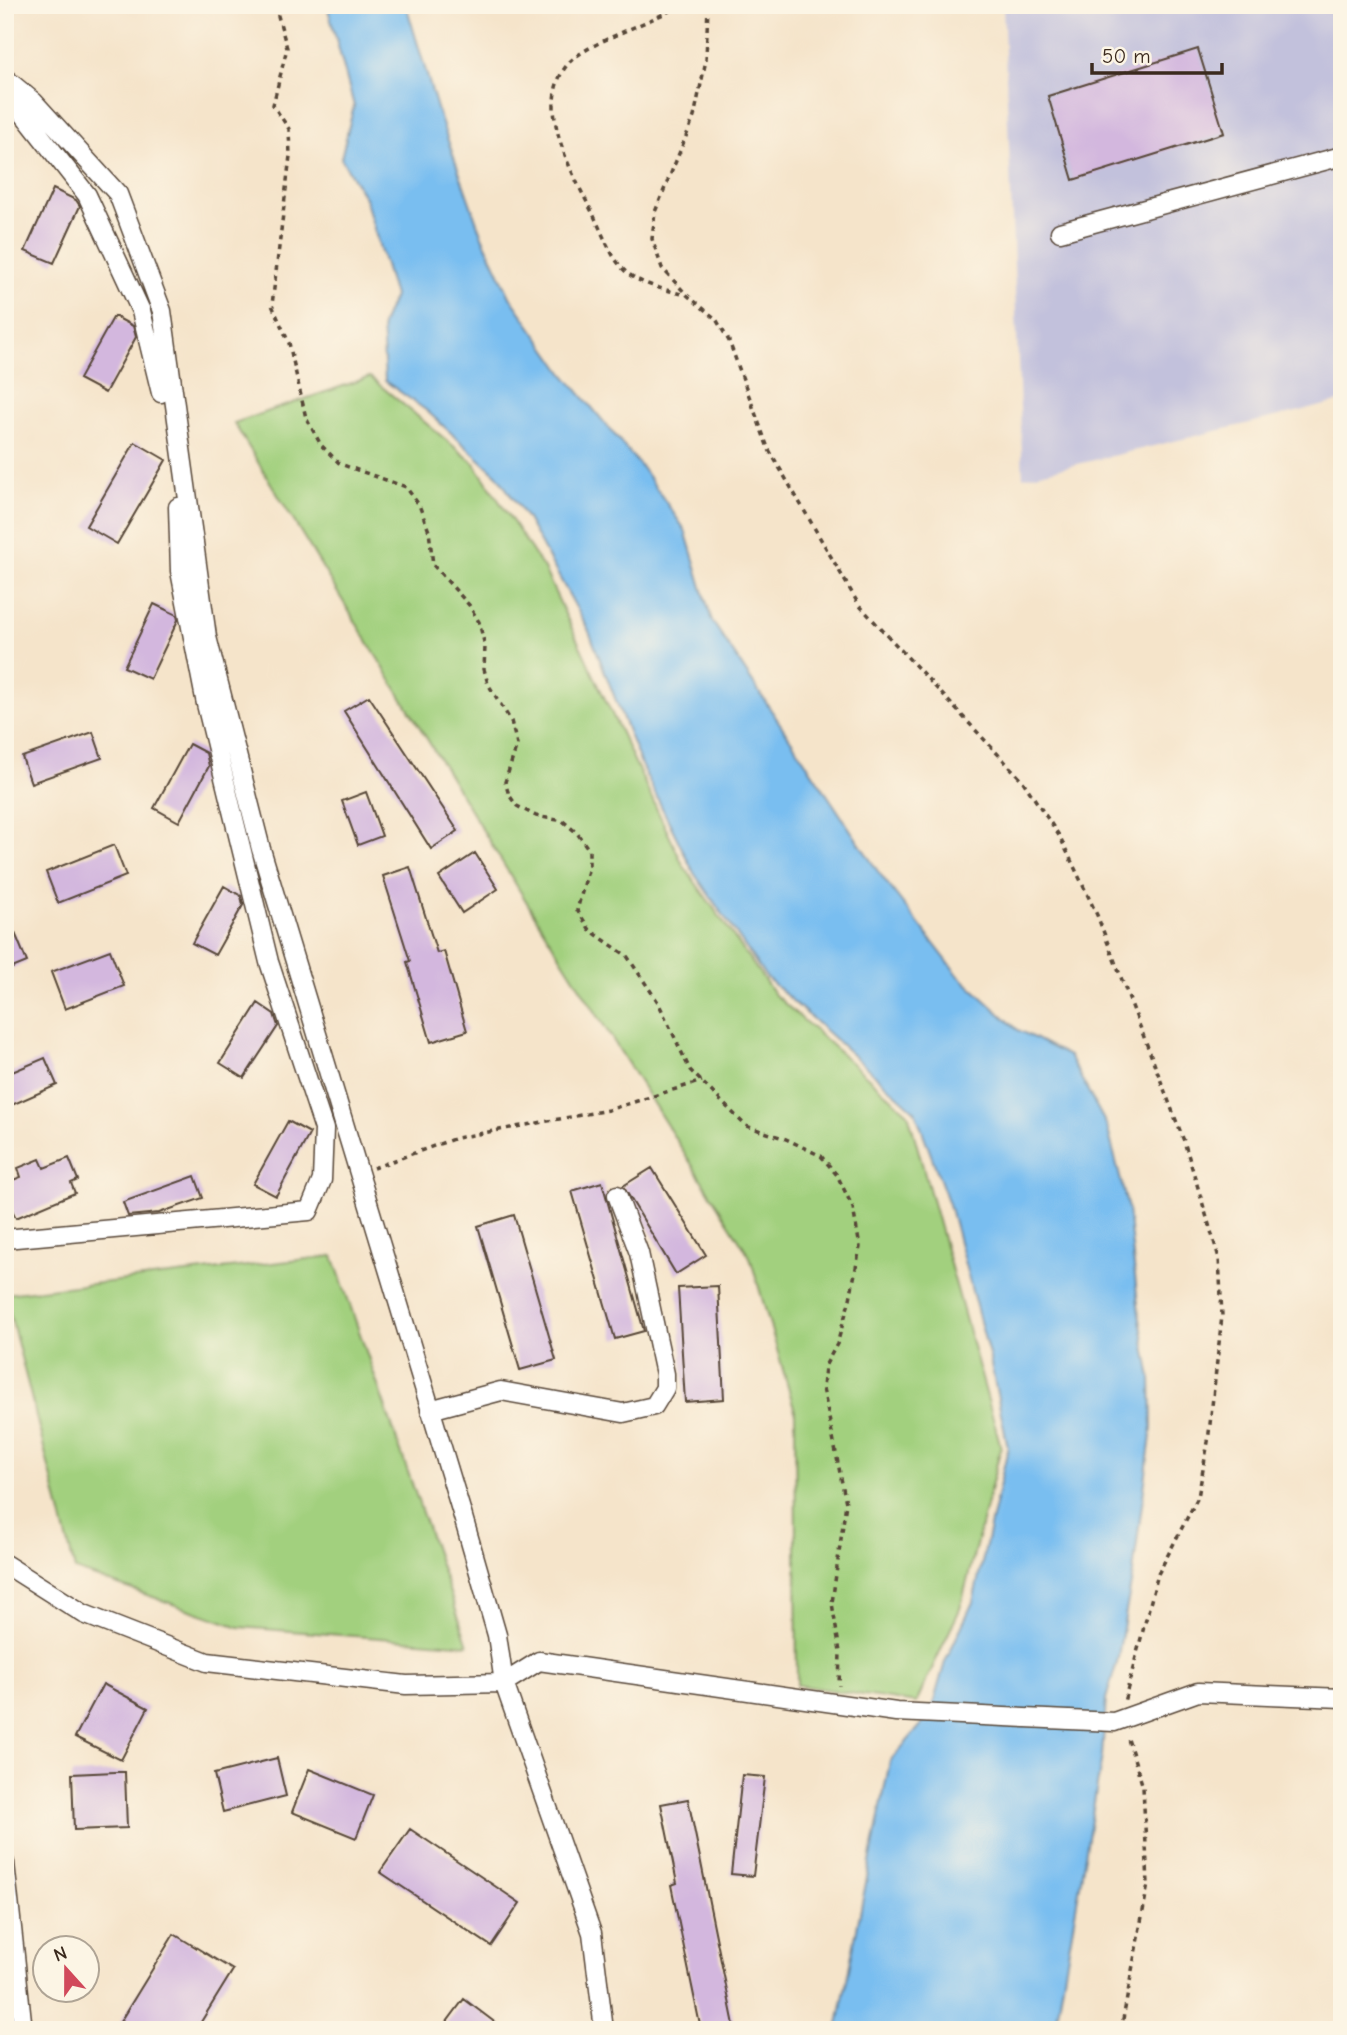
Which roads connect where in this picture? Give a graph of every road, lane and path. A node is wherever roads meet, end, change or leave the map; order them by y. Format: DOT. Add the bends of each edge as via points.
graph roads {
  1 [pos="275,5"];
  2 [pos="680,5"];
  3 [pos="708,5"];
  4 [pos="5,78"];
  5 [pos="5,98"];
  6 [pos="1342,156"];
  7 [pos="1060,232"];
  8 [pos="687,295"];
  9 [pos="702,1081"];
  10 [pos="357,1174"];
  11 [pos="617,1195"];
  12 [pos="5,1239"];
  13 [pos="430,1410"];
  14 [pos="5,1564"];
  15 [pos="505,1683"];
  16 [pos="839,1686"];
  17 [pos="1342,1698"];
  18 [pos="1120,1720"];
  19 [pos="5,1863"];
  20 [pos="23,2030"];
  21 [pos="604,2030"];
  22 [pos="1121,2030"];
  1 -- 9 [label="path" via="286,48 273,105 289,129 290,156 272,306 289,342 306,418 321,445 340,464 406,487 419,505 429,531 433,565 480,622 488,684 511,720 517,745 505,782 509,795 517,806 536,816 563,821 589,850 577,910 590,930 627,956 658,1002 690,1070"];
  2 -- 8 [label="path" via="583,51 566,65 554,113 568,163 622,269 647,284"];
  3 -- 8 [label="path" via="706,60 694,117 655,212 652,239 663,268"];
  4 -- 10 [label="street" via="34,102 118,194 162,311 207,637 261,849"];
  5 -- 12 [label="street" via="21,111 87,195 141,312 157,371 178,493 180,571 206,704 269,962 324,1129 322,1181 309,1211"];
  6 -- 7 [label="street"];
  8 -- 18 [label="path" via="716,319 729,341 768,448 859,605 1022,780 1060,837 1097,915 1184,1141 1219,1258 1222,1316 1210,1430 1198,1497 1158,1574"];
  9 -- 10 [label="path" via="608,1110 456,1138"];
  9 -- 16 [label="path" via="746,1126 821,1156 837,1175 853,1208 860,1247 850,1299 825,1366 823,1388 846,1503 832,1603"];
  10 -- 13 [label="street"];
  11 -- 13 [label="street" via="639,1253 665,1374 665,1388 654,1406 623,1413 501,1391"];
  13 -- 15 [label="street" via="497,1635"];
  14 -- 15 [label="street" via="84,1614 207,1662 405,1685"];
  15 -- 18 [label="street" via="540,1661 896,1712"];
  15 -- 21 [label="street" via="592,1933"];
  17 -- 18 [label="street" via="1198,1692"];
  18 -- 22 [label="path" via="1143,1787 1148,1884"];
  19 -- 20 [label="street"];
}
